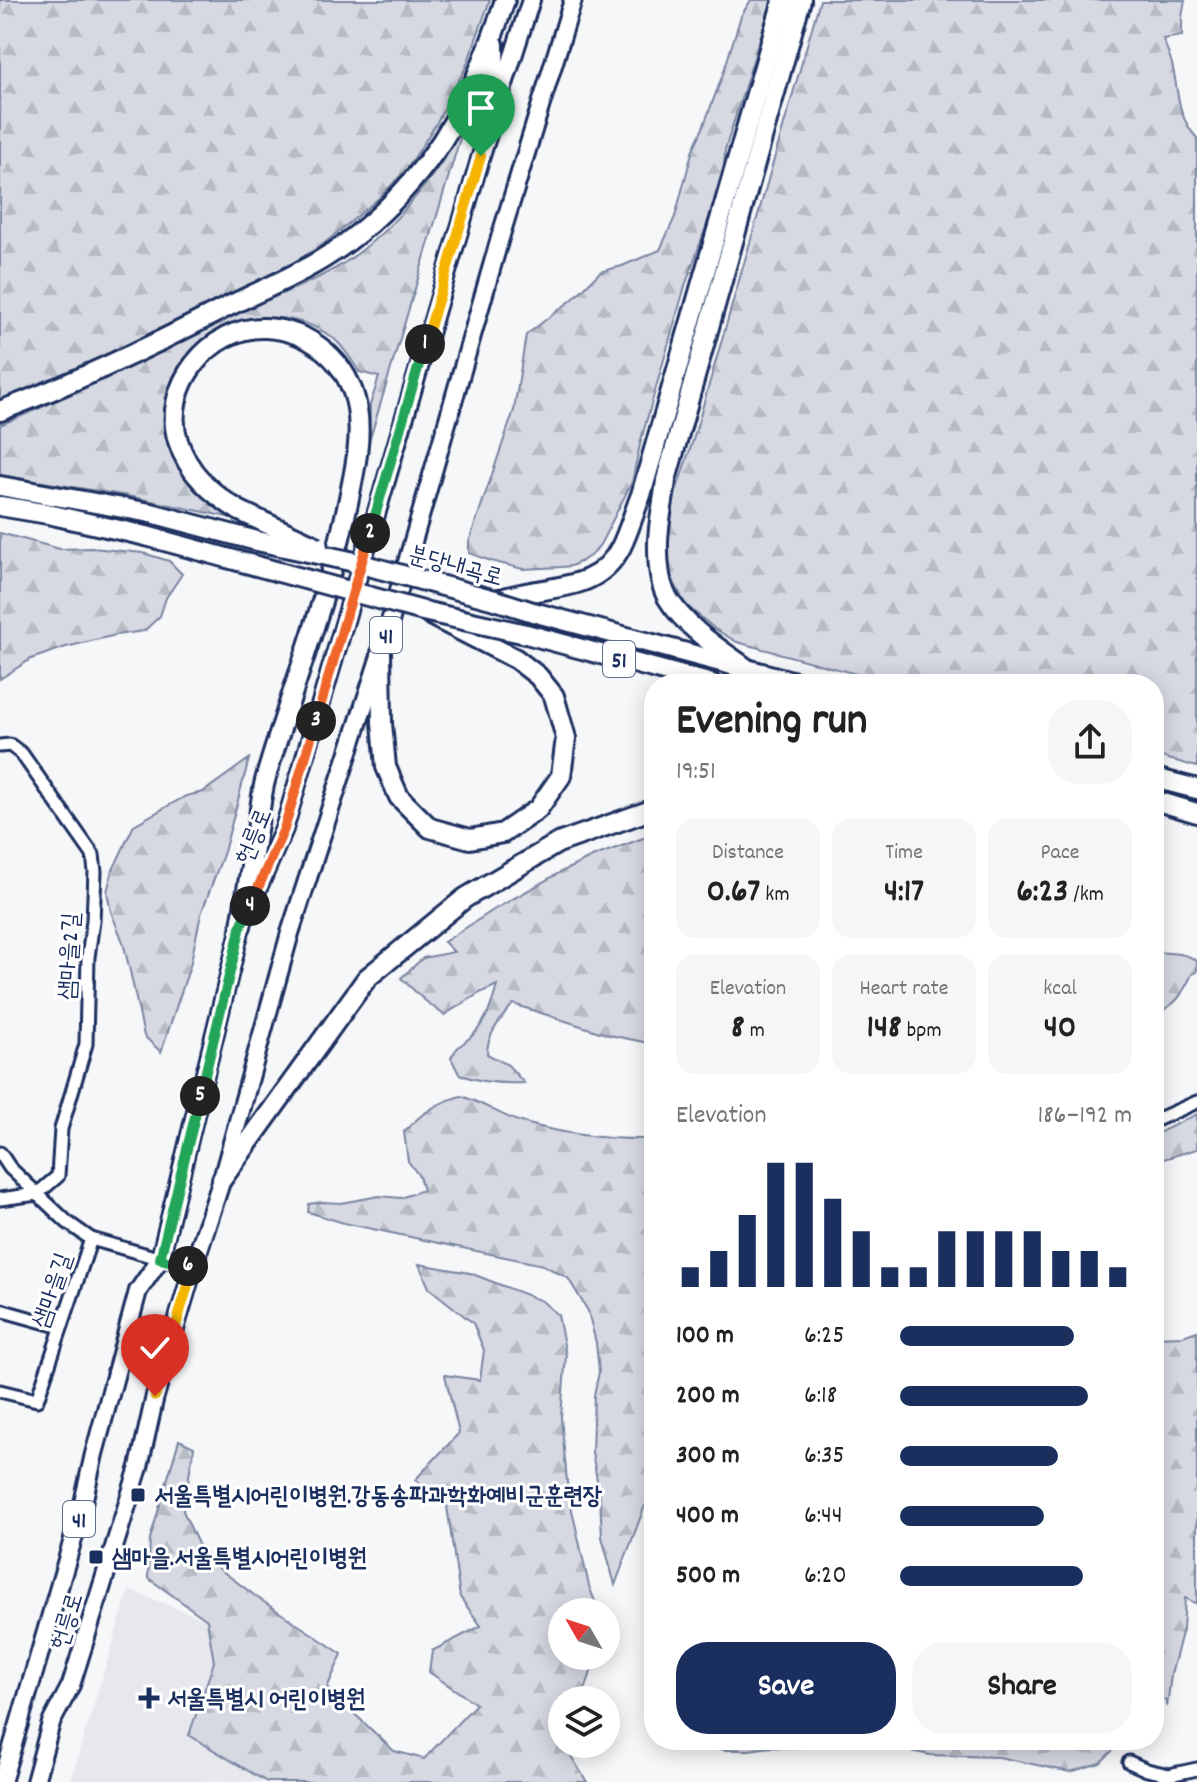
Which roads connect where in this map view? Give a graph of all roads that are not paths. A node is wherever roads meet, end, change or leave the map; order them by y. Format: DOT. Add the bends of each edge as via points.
graph roads {
  1 [pos="505,0"];
  2 [pos="531,0"];
  3 [pos="573,0"];
  4 [pos="783,0"];
  5 [pos="801,0"];
  6 [pos="494,33"];
  7 [pos="495,111"];
  8 [pos="746,161"];
  9 [pos="0,411"];
  10 [pos="0,486"];
  11 [pos="0,506"];
  12 [pos="350,561"];
  13 [pos="495,600"];
  14 [pos="423,611"];
  15 [pos="381,653"];
  16 [pos="746,668"];
  17 [pos="675,674"];
  18 [pos="767,674"];
  19 [pos="0,746"];
  20 [pos="1164,781"];
  21 [pos="1197,789"];
  22 [pos="1164,803"];
  23 [pos="1164,810"];
  24 [pos="644,813"];
  25 [pos="1197,815"];
  26 [pos="241,926"];
  27 [pos="1197,1102"];
  28 [pos="1164,1117"];
  29 [pos="0,1153"];
  30 [pos="222,1179"];
  31 [pos="37,1194"];
  32 [pos="0,1199"];
  33 [pos="91,1239"];
  34 [pos="160,1259"];
  35 [pos="193,1268"];
  36 [pos="0,1310"];
  37 [pos="61,1327"];
  38 [pos="0,1391"];
  39 [pos="1129,1762"];
  40 [pos="1197,1769"];
  41 [pos="2,1782"];
  42 [pos="35,1782"];
  1 -- 6 [label="highway"];
  2 -- 7 [label="main road, 헌릉로 / 41"];
  3 -- 15 [label="main road, 헌릉로 / 41"];
  4 -- 8 [label="highway"];
  5 -- 8 [label="highway"];
  6 -- 7 [label="highway"];
  6 -- 9 [label="highway" via="448,132 373,221 325,257 184,329"];
  7 -- 26 [label="main road, 헌릉로 / 41" via="284,829"];
  8 -- 13 [label="highway" via="620,547 584,581"];
  8 -- 16 [label="highway" via="666,480 658,547 667,596 689,624"];
  10 -- 12 [label="highway, 분당내곡로 / 51, bridge" via="151,513"];
  11 -- 14 [label="highway, 분당내곡로 / 51, bridge" via="146,536"];
  12 -- 13 [label="highway, 분당내곡로 / 51, bridge"];
  12 -- 26 [label="highway, bridge" via="240,511 193,472 177,437 177,403 184,382 213,344 242,330 276,329 303,336 340,367 357,406 354,473 340,543 265,781"];
  13 -- 16 [label="highway, 분당내곡로 / 51, bridge"];
  14 -- 15 [label="highway, bridge" via="516,659 554,696 566,738 561,776 538,809 503,833 470,839 430,828 399,797 386,767"];
  14 -- 17 [label="highway, 분당내곡로 / 51, bridge"];
  15 -- 30 [label="main road, 헌릉로 / 41" via="290,933"];
  16 -- 18 [label="highway, 분당내곡로 / 51"];
  19 -- 31 [label="street, 샘마을2길" via="10,745 22,754 93,855 95,872 86,1044 61,1129 58,1176"];
  20 -- 21 [label="highway"];
  22 -- 25 [label="highway"];
  23 -- 25 [label="highway"];
  24 -- 30 [label="highway" via="558,843 465,898 367,978"];
  26 -- 34 [label="main road, 헌릉로 / 41"];
  27 -- 28 [label="street"];
  29 -- 31 [label="street, 샘마을길"];
  30 -- 35 [label="main road, 헌릉로 / 41"];
  31 -- 32 [label="street"];
  31 -- 33 [label="street, 샘마을길"];
  33 -- 34 [label="street, 샘마을길"];
  33 -- 37 [label="street, 샘마을길"];
  34 -- 35 [label="street, 샘마을길"];
  34 -- 41 [label="main road, 헌릉로 / 41" via="138,1291 81,1512"];
  35 -- 42 [label="main road, 헌릉로 / 41" via="139,1467"];
  36 -- 37 [label="street"];
  37 -- 38 [label="street, 샘마을길" via="37,1400"];
  39 -- 40 [label="street" via="1169,1775"];
}
